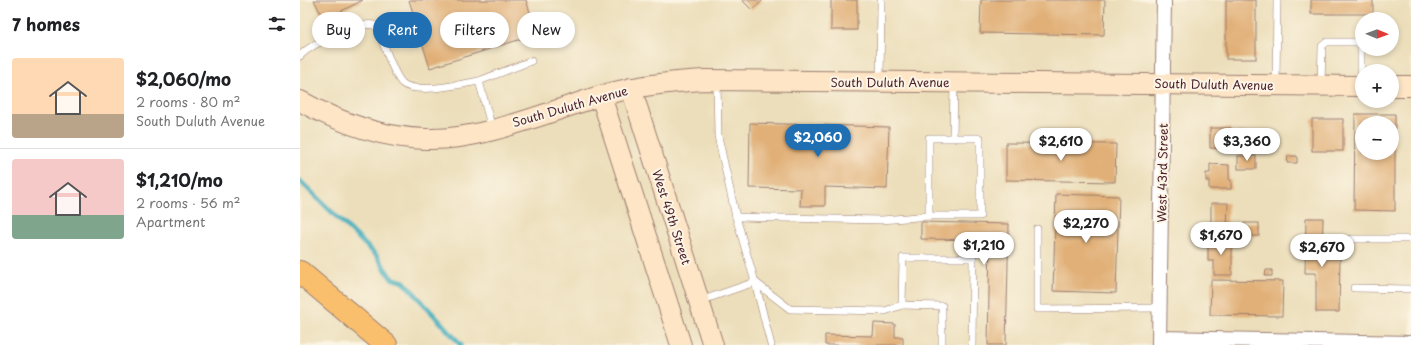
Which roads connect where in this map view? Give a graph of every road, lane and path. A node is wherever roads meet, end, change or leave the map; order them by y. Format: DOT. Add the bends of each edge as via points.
graph roads {
  1 [pos="881,0"];
  2 [pos="1164,0"];
  3 [pos="1277,0"];
  4 [pos="300,56"];
  5 [pos="531,61"];
  6 [pos="1362,64"];
  7 [pos="717,80"];
  8 [pos="478,81"];
  9 [pos="880,82"];
  10 [pos="954,82"];
  11 [pos="1163,84"];
  12 [pos="1276,85"];
  13 [pos="1321,85"];
  14 [pos="1355,86"];
  15 [pos="1399,86"];
  16 [pos="1411,86"];
  17 [pos="631,88"];
  18 [pos="601,96"];
  19 [pos="300,101"];
  20 [pos="492,130"];
  21 [pos="953,138"];
  22 [pos="929,216"];
  23 [pos="736,217"];
  24 [pos="1037,229"];
  25 [pos="1352,239"];
  26 [pos="1411,239"];
  27 [pos="300,272"];
  28 [pos="755,282"];
  29 [pos="1354,288"];
  30 [pos="1411,289"];
  31 [pos="699,302"];
  32 [pos="902,305"];
  33 [pos="1160,308"];
  34 [pos="1160,342"];
  35 [pos="1411,343"];
  36 [pos="386,345"];
  37 [pos="681,345"];
  38 [pos="713,345"];
  39 [pos="771,345"];
  40 [pos="942,345"];
  41 [pos="972,345"];
  1 -- 9 [label="lane"];
  2 -- 11 [label="street, West 43rd Street"];
  3 -- 12 [label="lane"];
  4 -- 8 [label="lane" via="309,48 360,25 369,24 378,29 392,66 402,83 410,87 438,88"];
  5 -- 8 [label="lane"];
  6 -- 13 [label="lane" via="1362,46 1357,42 1326,42 1322,46"];
  7 -- 9 [label="street, South Duluth Avenue"];
  7 -- 17 [label="street, South Duluth Avenue"];
  7 -- 23 [label="lane" via="718,136"];
  8 -- 20 [label="lane"];
  9 -- 10 [label="street, South Duluth Avenue"];
  10 -- 11 [label="street, South Duluth Avenue"];
  10 -- 21 [label="lane"];
  11 -- 12 [label="street, South Duluth Avenue"];
  11 -- 33 [label="street, West 43rd Street"];
  12 -- 13 [label="street, South Duluth Avenue"];
  13 -- 14 [label="street, South Duluth Avenue"];
  15 -- 16 [label="street"];
  17 -- 18 [label="street, South Duluth Avenue"];
  17 -- 31 [label="street, West 49th Street"];
  18 -- 20 [label="street, South Duluth Avenue"];
  18 -- 37 [label="street"];
  19 -- 20 [label="street, South Duluth Avenue" via="353,127 385,135 426,139"];
  21 -- 22 [label="lane" via="929,138"];
  21 -- 22 [label="lane" via="980,138 980,216"];
  22 -- 23 [label="lane" via="882,220"];
  23 -- 28 [label="lane"];
  24 -- 33 [label="lane" via="1037,310"];
  25 -- 26 [label="lane"];
  27 -- 36 [label="highway"];
  28 -- 31 [label="lane"];
  28 -- 32 [label="lane" via="790,309 885,311"];
  28 -- 39 [label="lane"];
  29 -- 30 [label="lane"];
  31 -- 38 [label="street, West 49th Street"];
  32 -- 40 [label="lane" via="942,306"];
  32 -- 41 [label="lane" via="903,258 973,258"];
  33 -- 34 [label="street, West 43rd Street"];
  34 -- 35 [label="street"];
}
